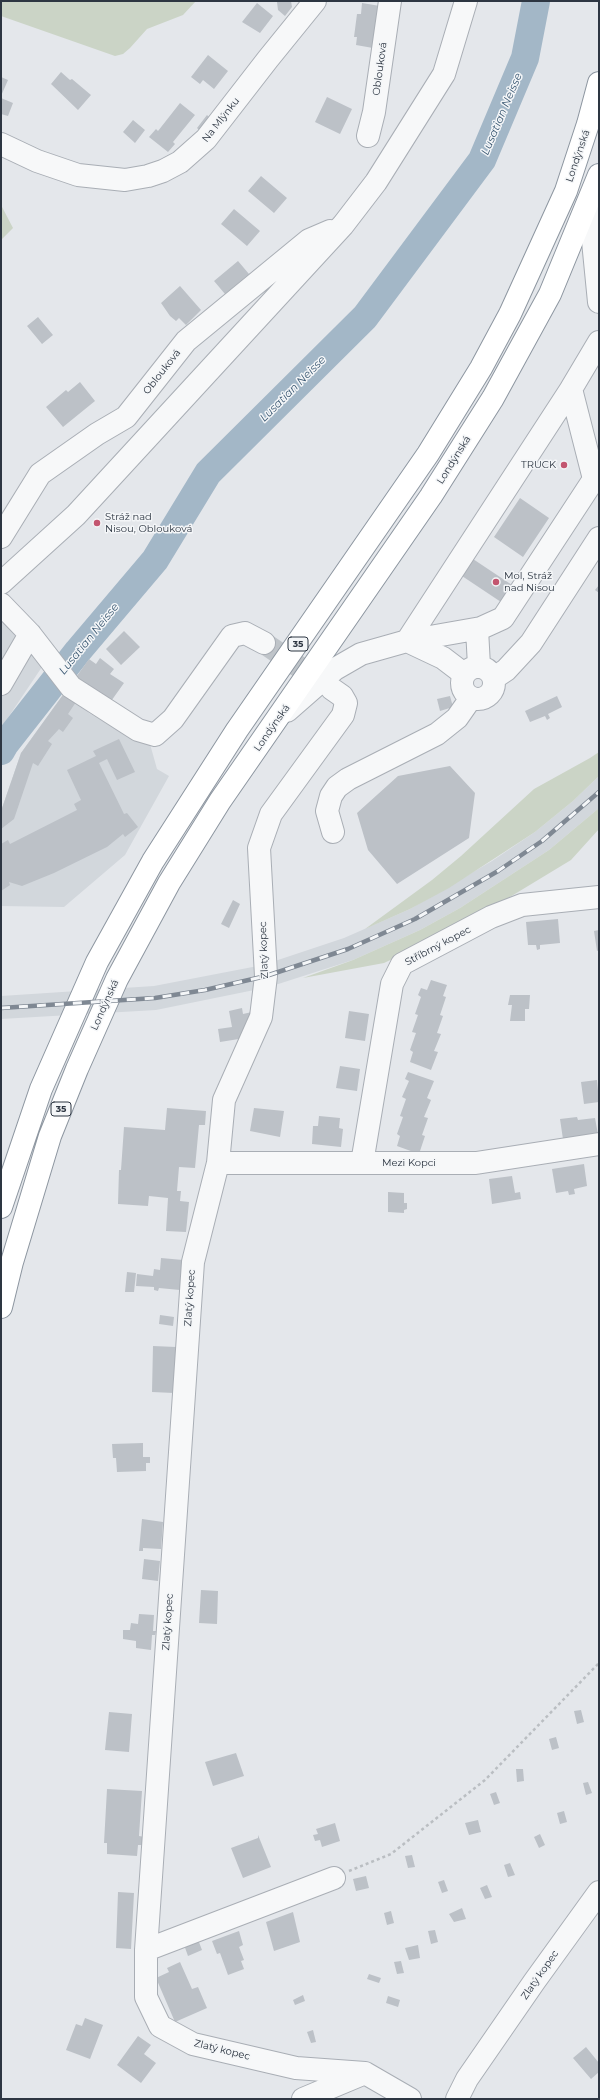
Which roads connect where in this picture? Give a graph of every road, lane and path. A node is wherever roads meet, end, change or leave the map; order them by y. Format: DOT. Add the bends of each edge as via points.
graph roads {
  1 [pos="315,1"];
  2 [pos="390,1"];
  3 [pos="466,1"];
  4 [pos="599,83"];
  5 [pos="368,136"];
  6 [pos="1,144"];
  7 [pos="599,175"];
  8 [pos="599,183"];
  9 [pos="343,225"];
  10 [pos="599,302"];
  11 [pos="597,350"];
  12 [pos="571,389"];
  13 [pos="1,537"];
  14 [pos="599,538"];
  15 [pos="1,583"];
  16 [pos="1,604"];
  17 [pos="477,629"];
  18 [pos="30,634"];
  19 [pos="407,641"];
  20 [pos="264,644"];
  21 [pos="479,673"];
  22 [pos="1,684"];
  23 [pos="332,689"];
  24 [pos="471,698"];
  25 [pos="278,720"];
  26 [pos="334,832"];
  27 [pos="599,897"];
  28 [pos="599,1144"];
  29 [pos="362,1162"];
  30 [pos="218,1163"];
  31 [pos="1,1208"];
  32 [pos="1,1307"];
  33 [pos="599,1663"];
  34 [pos="334,1878"];
  35 [pos="599,1892"];
  36 [pos="146,1950"];
  37 [pos="365,2073"];
  38 [pos="303,2099"];
  39 [pos="410,2099"];
  40 [pos="457,2099"];
  1 -- 6 [label="street, Na Mlýnku" via="206,139 180,162 163,171 125,180 78,175 37,161"];
  2 -- 5 [label="street, Oblouková" via="374,112"];
  3 -- 9 [label="street" via="444,74 376,182"];
  4 -- 31 [label="highway, Londýnská / 35" via="566,191 510,314 481,368 436,442 237,730 154,861 97,962 41,1089"];
  7 -- 25 [label="highway, Londýnská / 35" via="550,294 493,398 431,496"];
  8 -- 10 [label="street" via="592,231"];
  9 -- 13 [label="street, Oblouková" via="309,240 186,341 126,418 97,434 40,474"];
  9 -- 15 [label="street" via="76,515"];
  11 -- 12 [label="street"];
  12 -- 17 [label="street" via="594,479 503,618 490,626"];
  12 -- 19 [label="street"];
  14 -- 21 [label="street" via="531,643 506,670"];
  16 -- 18 [label="street"];
  17 -- 19 [label="street"];
  17 -- 21 [label="street"];
  18 -- 20 [label="street" via="71,687 138,730 155,735 174,719 232,636 245,633"];
  18 -- 22 [label="street"];
  19 -- 21 [label="street"];
  19 -- 25 [label="street" via="361,654 335,669"];
  21 -- 24 [label="street" via="462,678 463,690"];
  21 -- 24 [label="street" via="494,687 488,696 482,699"];
  23 -- 30 [label="street, Zlatý kopec" via="342,696 346,703 343,716 271,814 259,848 266,976 260,1017 224,1100"];
  24 -- 26 [label="street" via="457,718 437,734 337,786 327,810"];
  25 -- 32 [label="highway, Londýnská / 35" via="220,801 168,883 117,979 76,1069 50,1136"];
  27 -- 29 [label="street, Stříbrný kopec" via="522,906 491,917 402,964 392,984"];
  28 -- 29 [label="street, Mezi Kopci" via="476,1163"];
  29 -- 30 [label="street, Mezi Kopci"];
  30 -- 36 [label="street, Zlatý kopec" via="192,1262"];
  33 -- 34 [label="path" via="485,1780 391,1854"];
  34 -- 36 [label="street"];
  35 -- 40 [label="street, Zlatý kopec" via="467,2079"];
  36 -- 37 [label="street, Zlatý kopec" via="146,1997 160,2026 193,2044 296,2068"];
  37 -- 38 [label="street"];
  37 -- 39 [label="street, Zlatý kopec"];
}
